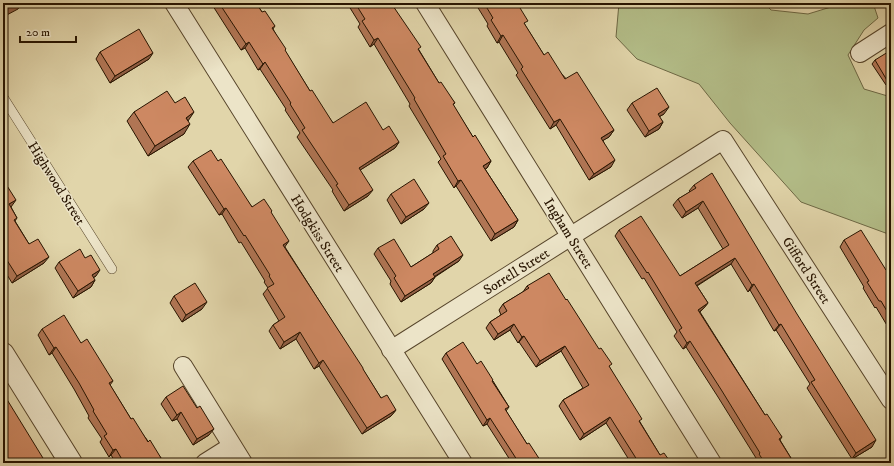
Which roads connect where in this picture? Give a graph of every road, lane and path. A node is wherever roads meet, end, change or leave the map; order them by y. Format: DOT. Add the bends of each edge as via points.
graph roads {
  1 [pos="174,3"];
  2 [pos="425,3"];
  3 [pos="891,33"];
  4 [pos="860,53"];
  5 [pos="3,97"];
  6 [pos="723,140"];
  7 [pos="571,236"];
  8 [pos="112,269"];
  9 [pos="391,350"];
  10 [pos="3,354"];
  11 [pos="183,366"];
  12 [pos="891,400"];
  13 [pos="232,446"];
  14 [pos="71,463"];
  15 [pos="205,463"];
  16 [pos="243,463"];
  17 [pos="462,463"];
  18 [pos="712,463"];
  1 -- 9 [label="street, Hodgkiss Street"];
  2 -- 7 [label="street, Ingham Street"];
  3 -- 4 [label="street"];
  5 -- 8 [label="lane, Highwood Street"];
  6 -- 7 [label="street, Sorrell Street"];
  6 -- 12 [label="street, Gifford Street"];
  7 -- 9 [label="street, Sorrell Street"];
  7 -- 18 [label="street, Ingham Street"];
  9 -- 17 [label="street, Hodgkiss Street"];
  10 -- 14 [label="street"];
  11 -- 13 [label="street"];
  13 -- 15 [label="street"];
  13 -- 16 [label="street"];
}
